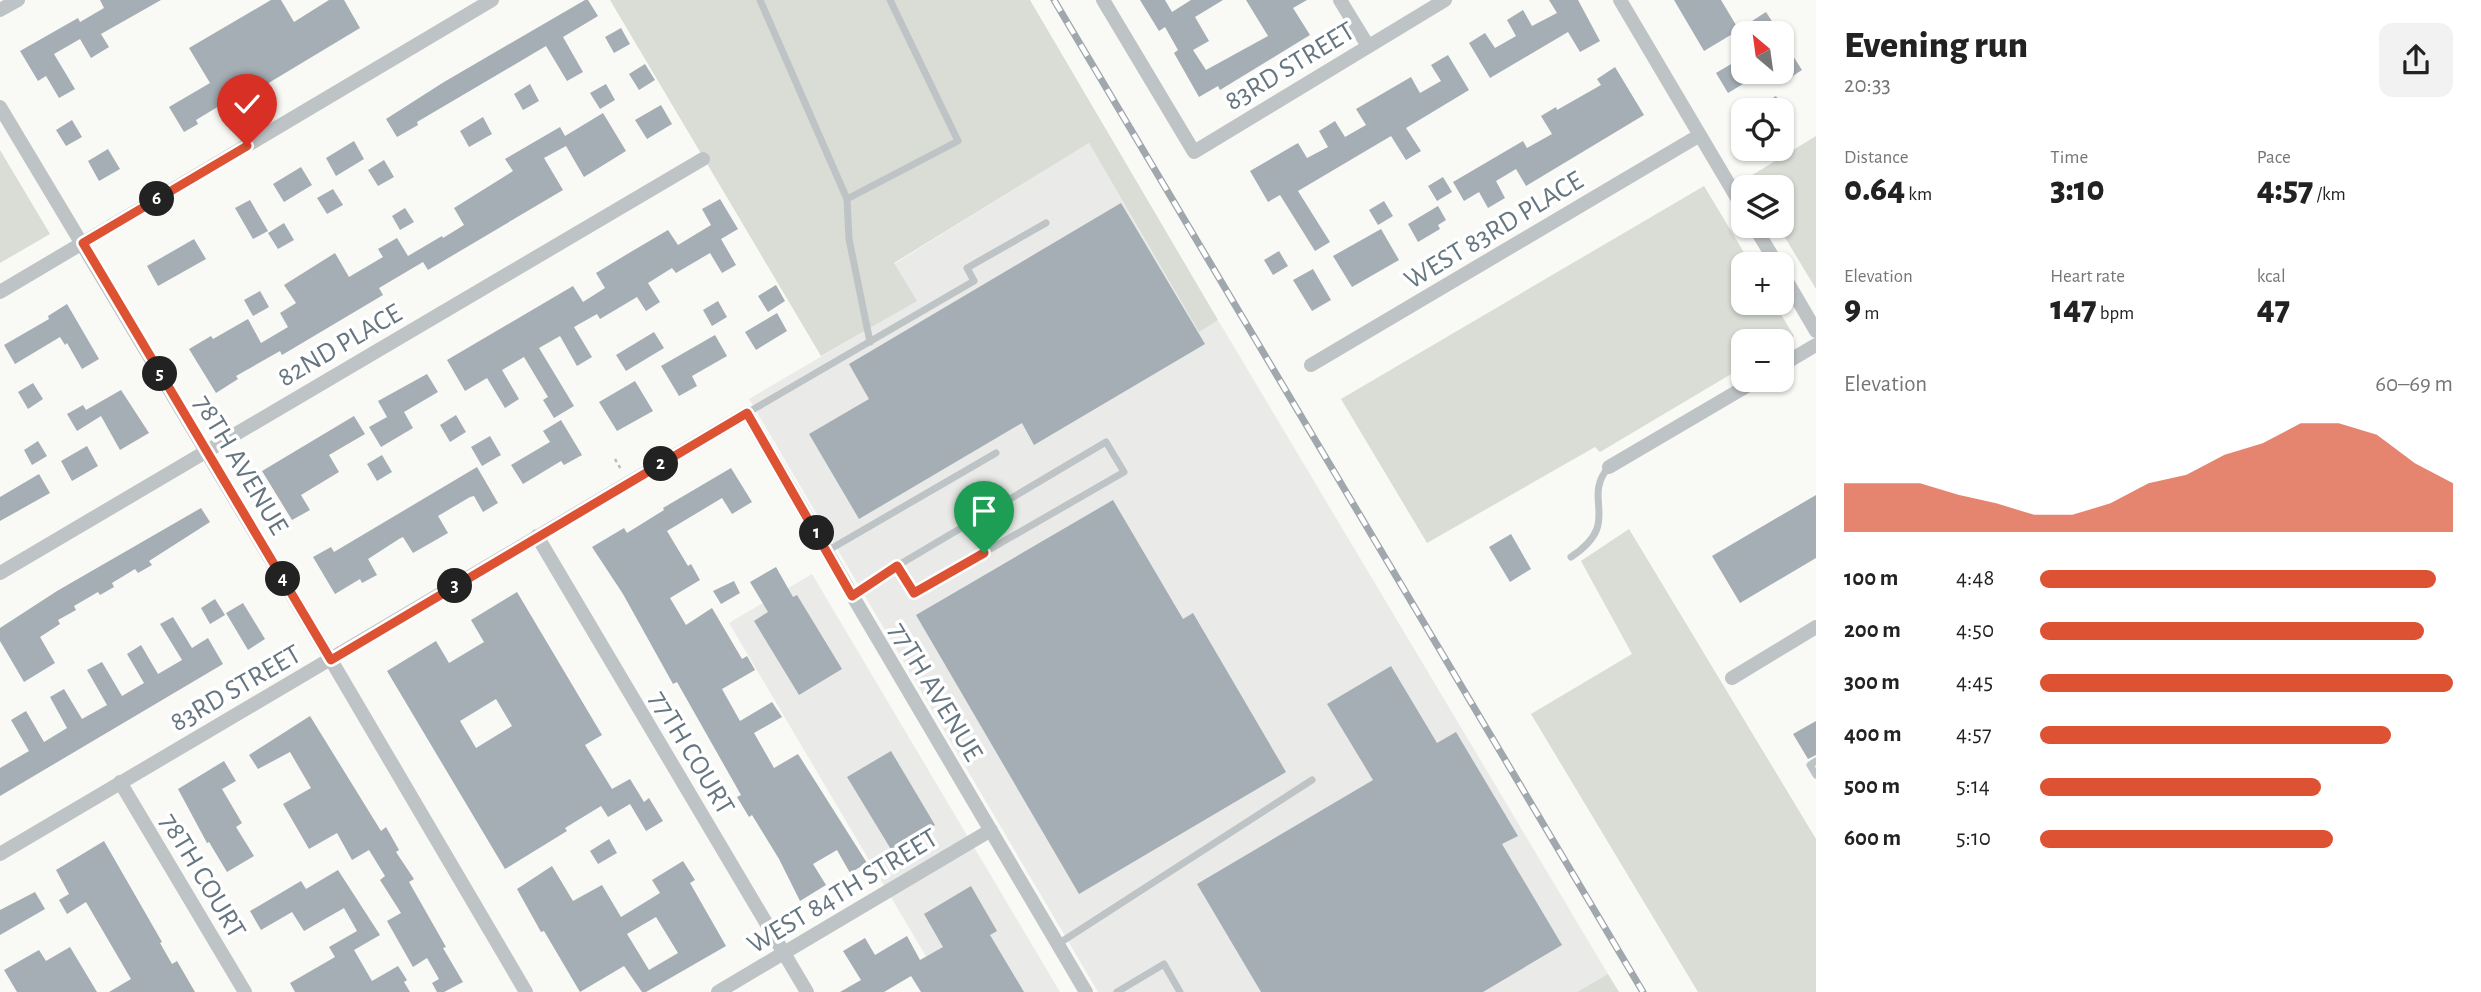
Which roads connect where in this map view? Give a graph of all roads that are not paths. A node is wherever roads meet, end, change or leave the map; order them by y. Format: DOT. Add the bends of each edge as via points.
graph roads {
  1 [pos="18,0"];
  2 [pos="492,0"];
  3 [pos="760,0"];
  4 [pos="890,0"];
  5 [pos="1103,0"];
  6 [pos="1340,0"];
  7 [pos="1446,0"];
  8 [pos="1620,0"];
  9 [pos="0,10"];
  10 [pos="1368,46"];
  11 [pos="0,107"];
  12 [pos="1700,135"];
  13 [pos="703,159"];
  14 [pos="1731,188"];
  15 [pos="847,199"];
  16 [pos="1046,223"];
  17 [pos="83,243"];
  18 [pos="0,292"];
  19 [pos="1794,293"];
  20 [pos="1816,331"];
  21 [pos="870,342"];
  22 [pos="1816,345"];
  23 [pos="1794,358"];
  24 [pos="1311,365"];
  25 [pos="1737,392"];
  26 [pos="747,413"];
  27 [pos="206,451"];
  28 [pos="996,453"];
  29 [pos="1609,467"];
  30 [pos="537,536"];
  31 [pos="827,551"];
  32 [pos="1571,556"];
  33 [pos="897,566"];
  34 [pos="0,573"];
  35 [pos="852,596"];
  36 [pos="1816,627"];
  37 [pos="331,660"];
  38 [pos="1732,678"];
  39 [pos="1816,761"];
  40 [pos="1816,775"];
  41 [pos="1312,780"];
  42 [pos="120,782"];
  43 [pos="991,830"];
  44 [pos="0,854"];
  45 [pos="1057,944"];
  46 [pos="784,953"];
  47 [pos="246,992"];
  48 [pos="526,992"];
  49 [pos="718,992"];
  50 [pos="807,992"];
  51 [pos="1086,992"];
  52 [pos="1117,992"];
  53 [pos="1180,992"];
  1 -- 9 [label="street"];
  2 -- 17 [label="street"];
  3 -- 15 [label="lane"];
  4 -- 15 [label="lane" via="958,141"];
  5 -- 10 [label="street, 83RD STREET" via="1194,152"];
  6 -- 10 [label="street"];
  7 -- 10 [label="street, 83RD STREET"];
  8 -- 12 [label="street"];
  11 -- 17 [label="street, 78TH AVENUE"];
  12 -- 14 [label="street"];
  12 -- 24 [label="street, WEST 83RD PLACE"];
  13 -- 27 [label="street, 82ND PLACE"];
  15 -- 21 [label="lane" via="849,239"];
  16 -- 21 [label="lane" via="967,268 974,281"];
  17 -- 18 [label="street"];
  17 -- 27 [label="street, 78TH AVENUE"];
  19 -- 20 [label="street"];
  21 -- 26 [label="lane"];
  22 -- 23 [label="street"];
  25 -- 29 [label="street"];
  26 -- 30 [label="street, 83RD STREET"];
  26 -- 31 [label="street, 77TH AVENUE"];
  27 -- 34 [label="street, 82ND PLACE"];
  27 -- 37 [label="street, 78TH AVENUE"];
  28 -- 31 [label="lane"];
  29 -- 32 [label="lane" via="1598,486 1595,537"];
  30 -- 37 [label="street, 83RD STREET"];
  30 -- 46 [label="street, 77TH COURT"];
  31 -- 35 [label="street, 77TH AVENUE"];
  33 -- 33 [label="lane" via="1106,442 1124,472 914,593"];
  33 -- 35 [label="lane"];
  35 -- 43 [label="street, 77TH AVENUE"];
  36 -- 38 [label="street"];
  37 -- 42 [label="street, 83RD STREET"];
  37 -- 48 [label="street, 78TH AVENUE"];
  39 -- 40 [label="lane" via="1810,765"];
  41 -- 45 [label="lane"];
  42 -- 44 [label="street, 83RD STREET"];
  42 -- 47 [label="street, 78TH COURT"];
  43 -- 45 [label="street, 77TH AVENUE"];
  43 -- 46 [label="street, WEST 84TH STREET"];
  45 -- 51 [label="street, 77TH AVENUE"];
  46 -- 49 [label="street, WEST 84TH STREET"];
  46 -- 50 [label="street, 77TH COURT"];
  52 -- 53 [label="lane" via="1164,964"];
}
